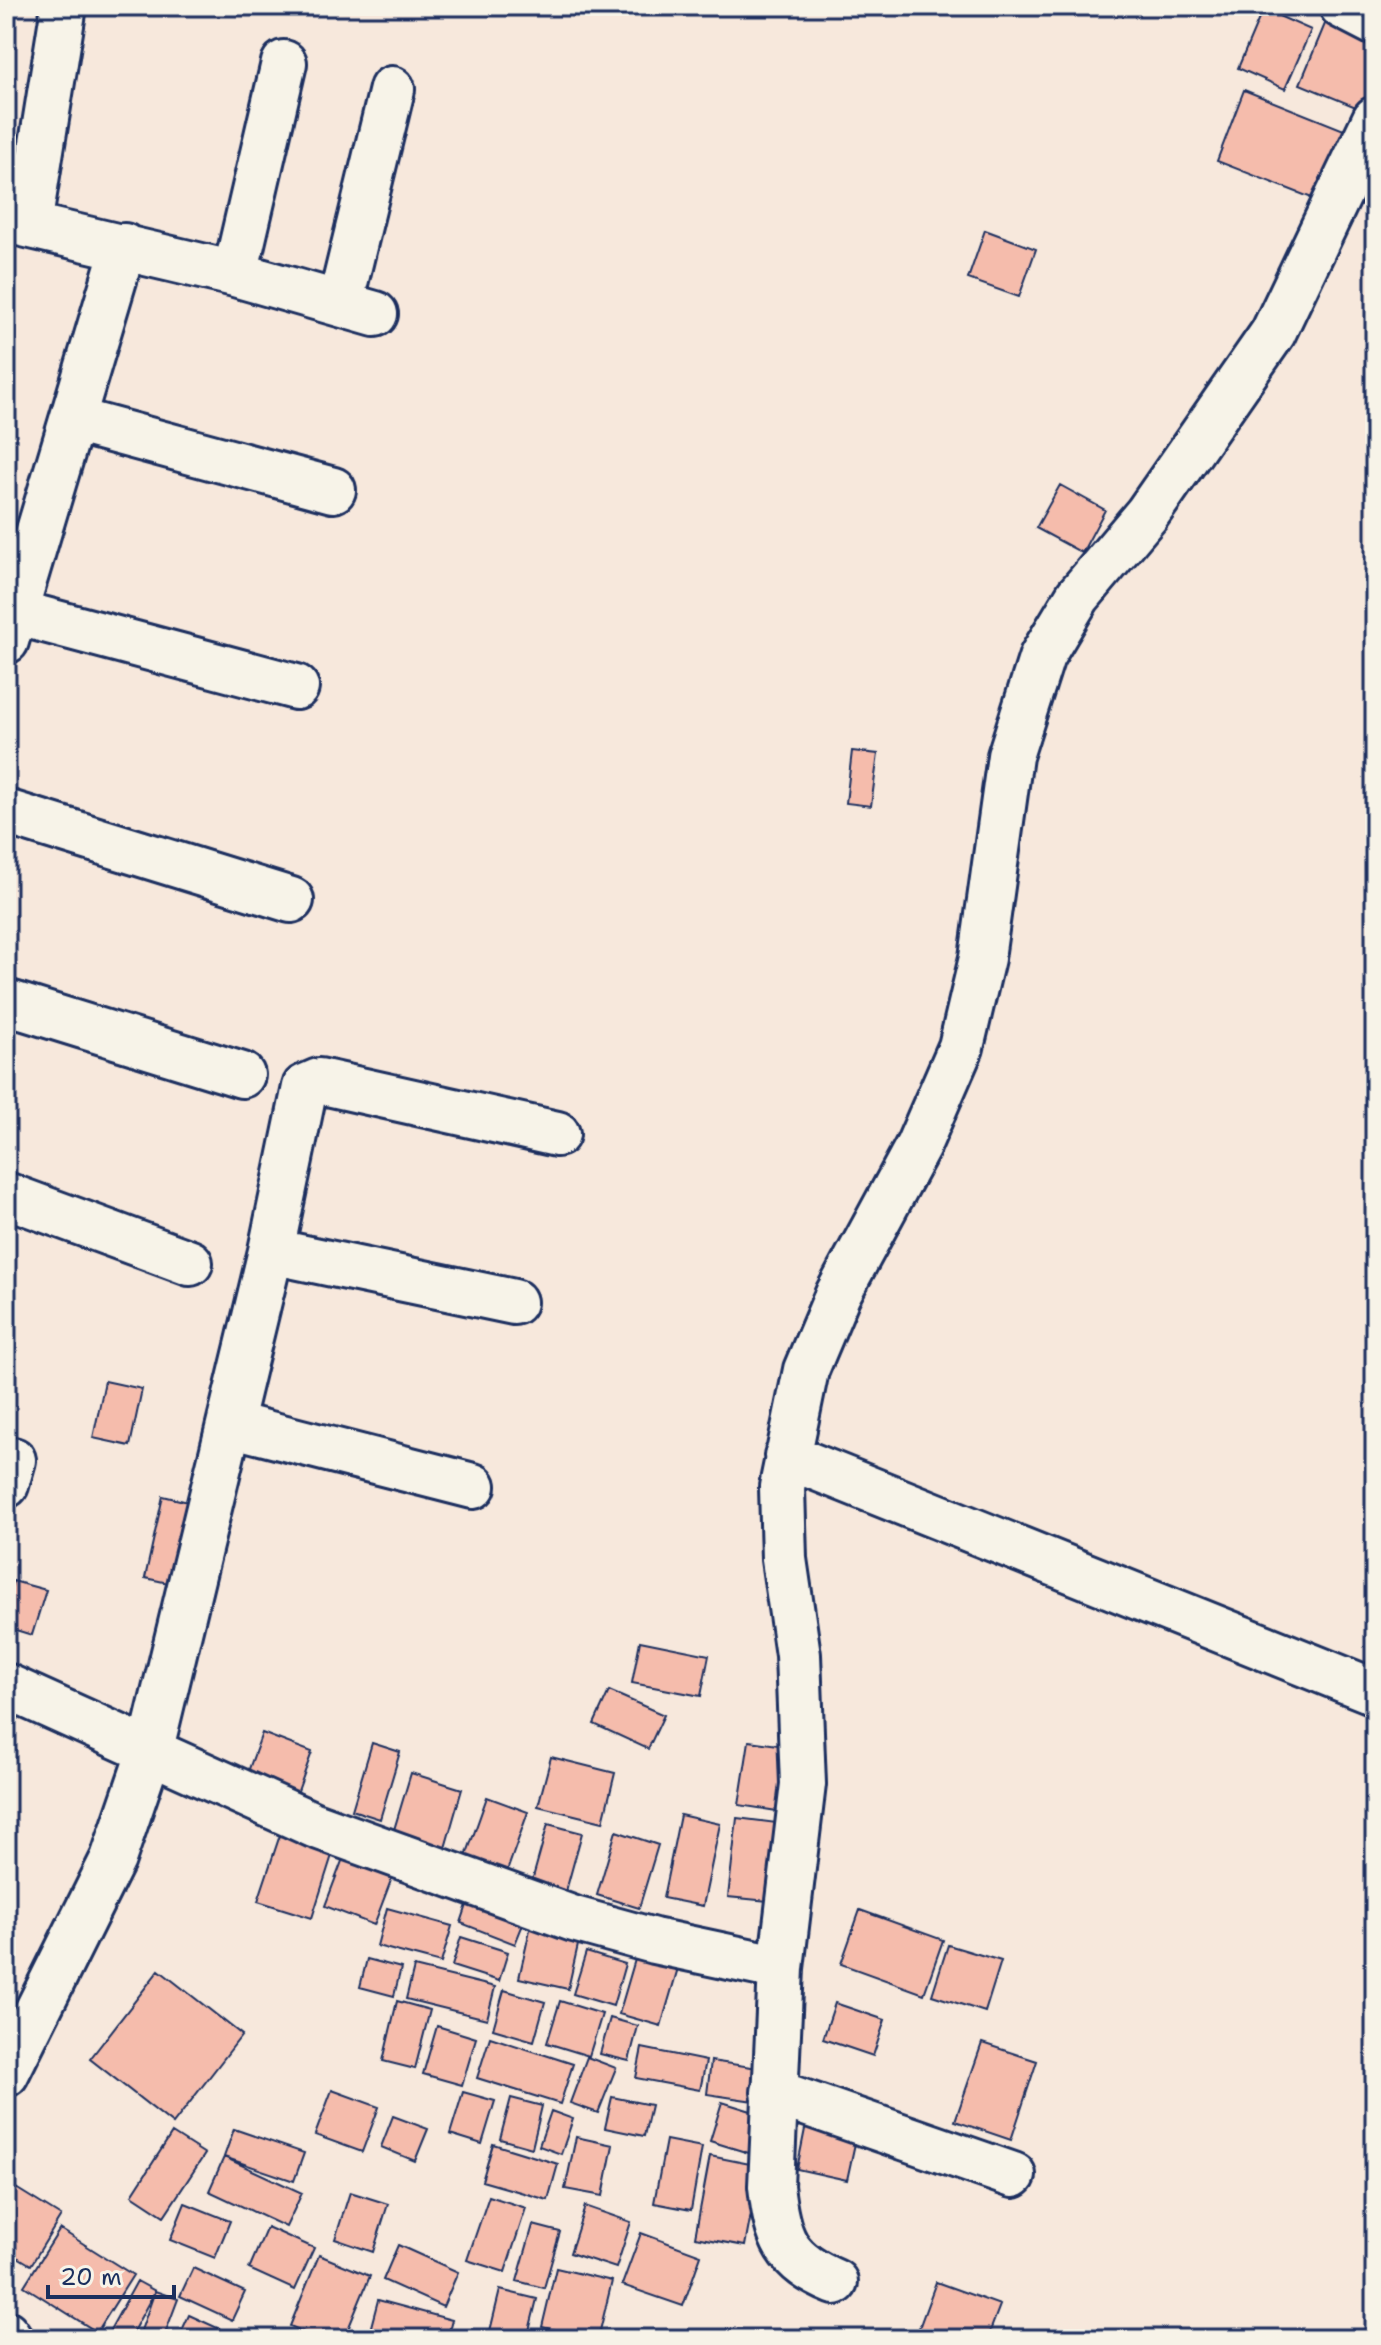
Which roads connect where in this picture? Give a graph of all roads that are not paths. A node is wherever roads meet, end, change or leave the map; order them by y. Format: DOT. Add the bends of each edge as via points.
graph roads {
  1 [pos="64,6"];
  2 [pos="1342,6"];
  3 [pos="1375,23"];
  4 [pos="284,63"];
  5 [pos="392,89"];
  6 [pos="1375,119"];
  7 [pos="17,222"];
  8 [pos="124,246"];
  9 [pos="235,274"];
  10 [pos="74,420"];
  11 [pos="333,490"];
  12 [pos="10,626"];
  13 [pos="296,687"];
  14 [pos="6,812"];
  15 [pos="291,900"];
  16 [pos="6,1002"];
  17 [pos="242,1075"];
  18 [pos="557,1134"];
  19 [pos="6,1195"];
  20 [pos="271,1251"];
  21 [pos="190,1263"];
  22 [pos="514,1302"];
  23 [pos="230,1424"];
  24 [pos="787,1456"];
  25 [pos="473,1486"];
  26 [pos="6,1686"];
  27 [pos="1375,1692"];
  28 [pos="151,1748"];
  29 [pos="781,1968"];
  30 [pos="6,2074"];
  31 [pos="774,2092"];
  32 [pos="1013,2175"];
  33 [pos="835,2282"];
  34 [pos="6,2333"];
  35 [pos="10,2339"];
  1 -- 7 [label="street"];
  2 -- 3 [label="street"];
  4 -- 9 [label="street"];
  5 -- 9 [label="street" via="358,309"];
  6 -- 24 [label="street" via="1273,333 1147,514 1078,596 1042,656 1010,756 982,958 961,1047 918,1146 833,1307 806,1370"];
  7 -- 8 [label="street"];
  8 -- 9 [label="street"];
  8 -- 10 [label="street"];
  10 -- 11 [label="street"];
  10 -- 12 [label="street"];
  12 -- 13 [label="street"];
  14 -- 15 [label="street"];
  16 -- 17 [label="street"];
  18 -- 20 [label="street" via="315,1081 305,1087"];
  19 -- 21 [label="street"];
  20 -- 22 [label="street"];
  20 -- 23 [label="street"];
  23 -- 25 [label="street"];
  23 -- 28 [label="street"];
  24 -- 27 [label="street"];
  24 -- 29 [label="street" via="782,1487 784,1559 798,1655 803,1784"];
  26 -- 28 [label="street"];
  28 -- 29 [label="street" via="314,1825 574,1919"];
  28 -- 30 [label="street" via="113,1859"];
  29 -- 31 [label="street"];
  31 -- 32 [label="street"];
  31 -- 33 [label="street" via="771,2186 779,2231 797,2261"];
  34 -- 35 [label="street"];
}
